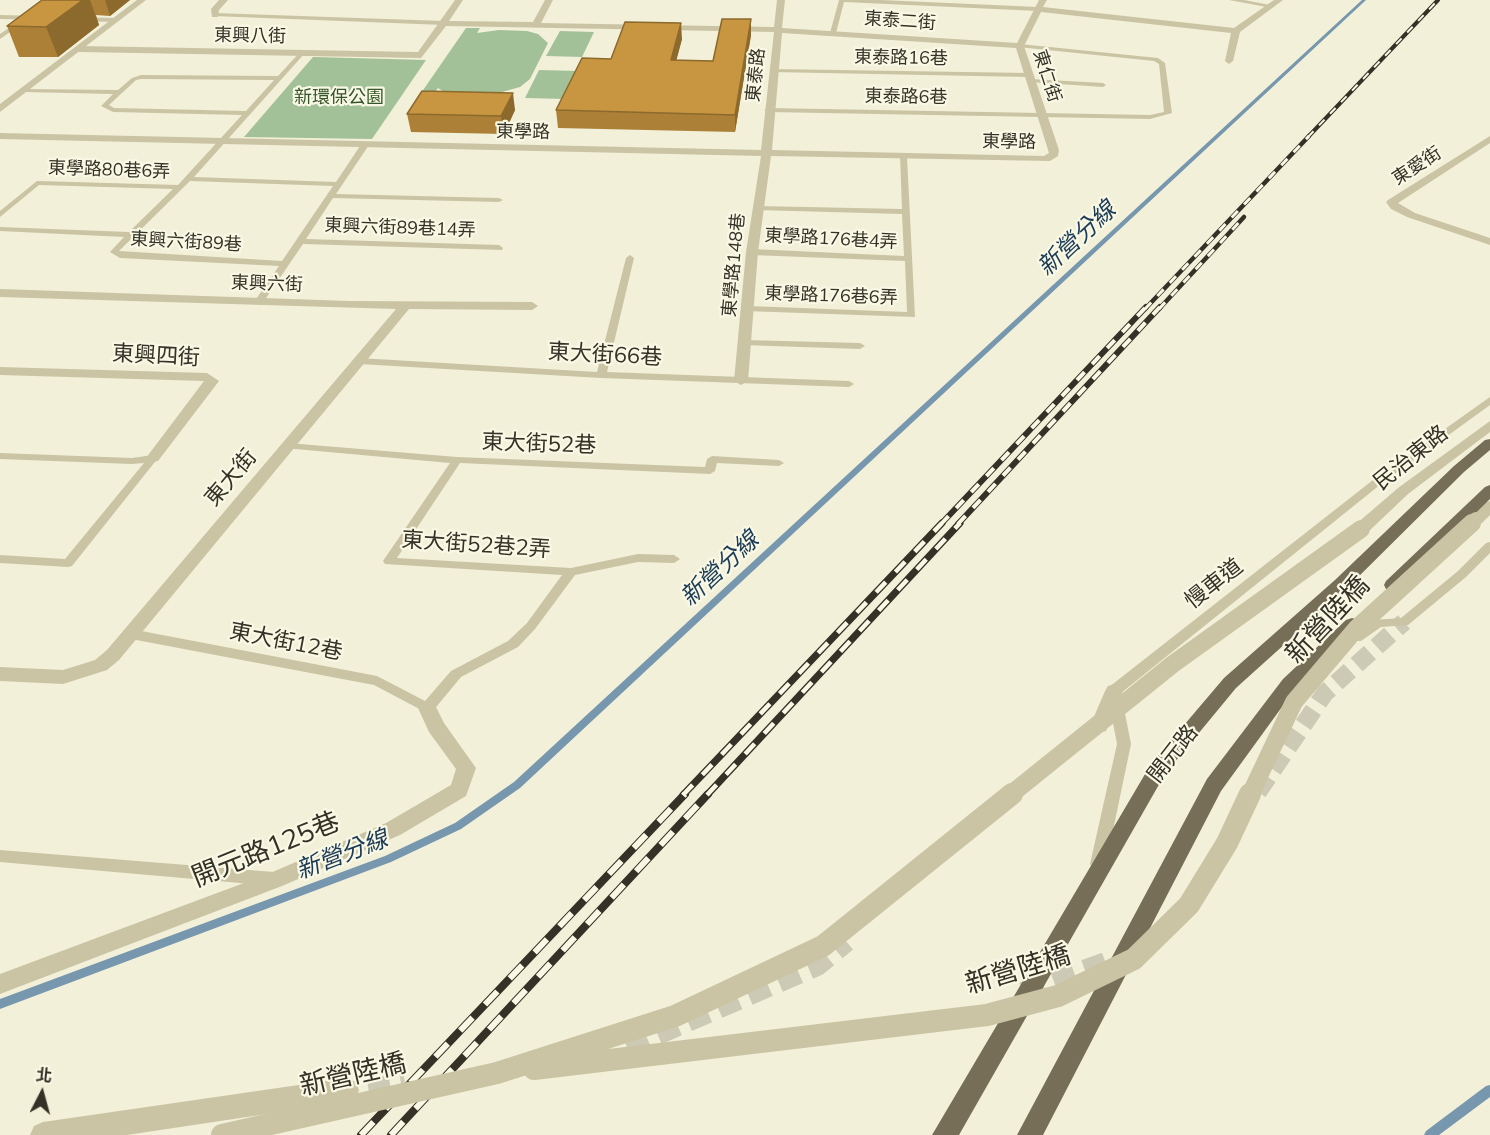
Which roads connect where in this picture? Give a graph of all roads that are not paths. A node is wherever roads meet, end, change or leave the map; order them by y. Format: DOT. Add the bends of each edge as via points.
graph roads {
  1 [pos="142,0"];
  2 [pos="224,0"];
  3 [pos="459,0"];
  4 [pos="549,0"];
  5 [pos="781,0"];
  6 [pos="843,0"];
  7 [pos="1043,0"];
  8 [pos="1232,0"];
  9 [pos="1276,3"];
  10 [pos="1038,9"];
  11 [pos="215,15"];
  12 [pos="0,17"];
  13 [pos="29,18"];
  14 [pos="51,18"];
  15 [pos="62,18"];
  16 [pos="116,20"];
  17 [pos="444,23"];
  18 [pos="536,24"];
  19 [pos="777,30"];
  20 [pos="1236,31"];
  21 [pos="833,33"];
  22 [pos="0,37"];
  23 [pos="1020,46"];
  24 [pos="79,49"];
  25 [pos="302,53"];
  26 [pos="1229,61"];
  27 [pos="773,71"];
  28 [pos="279,78"];
  29 [pos="1030,78"];
  30 [pos="1103,85"];
  31 [pos="25,90"];
  32 [pos="118,92"];
  33 [pos="0,109"];
  34 [pos="768,110"];
  35 [pos="248,112"];
  36 [pos="1042,115"];
  37 [pos="0,136"];
  38 [pos="1490,139"];
  39 [pos="222,142"];
  40 [pos="365,146"];
  41 [pos="766,154"];
  42 [pos="903,157"];
  43 [pos="1046,159"];
  44 [pos="188,179"];
  45 [pos="337,184"];
  46 [pos="180,187"];
  47 [pos="330,196"];
  48 [pos="499,200"];
  49 [pos="757,208"];
  50 [pos="907,212"];
  51 [pos="1,214"];
  52 [pos="0,230"];
  53 [pos="130,235"];
  54 [pos="299,241"];
  55 [pos="1490,242"];
  56 [pos="499,248"];
  57 [pos="752,252"];
  58 [pos="630,258"];
  59 [pos="909,259"];
  60 [pos="283,264"];
  61 [pos="0,293"];
  62 [pos="259,302"];
  63 [pos="406,305"];
  64 [pos="532,306"];
  65 [pos="748,309"];
  66 [pos="745,343"];
  67 [pos="860,346"];
  68 [pos="359,361"];
  69 [pos="0,372"];
  70 [pos="601,375"];
  71 [pos="741,381"];
  72 [pos="849,384"];
  73 [pos="1490,400"];
  74 [pos="1490,424"];
  75 [pos="1490,443"];
  76 [pos="288,446"];
  77 [pos="0,456"];
  78 [pos="153,458"];
  79 [pos="457,460"];
  80 [pos="779,463"];
  81 [pos="1490,490"];
  82 [pos="1483,512"];
  83 [pos="1361,529"];
  84 [pos="1490,546"];
  85 [pos="0,559"];
  86 [pos="674,559"];
  87 [pos="571,572"];
  88 [pos="131,634"];
  89 [pos="0,674"];
  90 [pos="1288,684"];
  91 [pos="1114,691"];
  92 [pos="427,708"];
  93 [pos="1095,734"];
  94 [pos="0,856"];
  95 [pos="1095,873"];
  96 [pos="275,880"];
  97 [pos="0,984"];
  98 [pos="497,1073"];
  99 [pos="347,1090"];
  100 [pos="43,1135"];
  101 [pos="222,1135"];
  102 [pos="945,1135"];
  103 [pos="1030,1135"];
  1 -- 16 [label="street"];
  2 -- 11 [label="street" via="215,9"];
  3 -- 17 [label="street"];
  4 -- 18 [label="street"];
  5 -- 19 [label="street, 東泰路"];
  6 -- 10 [label="lane"];
  6 -- 21 [label="lane"];
  7 -- 10 [label="street, 東仁街"];
  8 -- 9 [label="lane"];
  9 -- 20 [label="street"];
  10 -- 20 [label="street"];
  10 -- 23 [label="street, 東仁街"];
  11 -- 17 [label="lane"];
  12 -- 13 [label="street"];
  13 -- 14 [label="street"];
  13 -- 22 [label="lane"];
  15 -- 16 [label="street"];
  16 -- 24 [label="street"];
  17 -- 18 [label="street, 東泰二街"];
  17 -- 25 [label="street, 東興八街" via="421,55"];
  18 -- 19 [label="street, 東泰二街"];
  19 -- 21 [label="street, 東泰二街"];
  19 -- 27 [label="street, 東泰路"];
  20 -- 26 [label="street"];
  21 -- 23 [label="street, 東泰二街"];
  23 -- 29 [label="street, 東仁街"];
  23 -- 36 [label="lane, 東泰路6巷" via="1156,59 1162,63 1168,113 1150,117"];
  24 -- 25 [label="street, 東興八街"];
  24 -- 31 [label="street"];
  25 -- 28 [label="lane"];
  27 -- 29 [label="lane, 東泰路16巷"];
  27 -- 34 [label="street, 東泰路"];
  28 -- 32 [label="lane" via="163,75 134,79"];
  28 -- 35 [label="lane"];
  29 -- 30 [label="lane, 東泰路16巷"];
  29 -- 36 [label="street, 東仁街"];
  31 -- 32 [label="lane"];
  31 -- 33 [label="street"];
  32 -- 35 [label="lane" via="104,106 113,110"];
  34 -- 36 [label="lane, 東泰路6巷"];
  34 -- 41 [label="street, 東泰路"];
  35 -- 39 [label="lane"];
  36 -- 43 [label="street, 東仁街" via="1054,154"];
  37 -- 39 [label="street, 東學路"];
  38 -- 55 [label="street, 東愛街" via="1392,202 1411,215"];
  39 -- 40 [label="street, 東學路"];
  39 -- 44 [label="lane"];
  40 -- 41 [label="street, 東學路"];
  40 -- 45 [label="lane"];
  41 -- 42 [label="street, 東學路"];
  41 -- 49 [label="street, 東學路148巷"];
  42 -- 43 [label="street, 東學路"];
  42 -- 50 [label="lane"];
  44 -- 45 [label="lane"];
  44 -- 46 [label="lane"];
  45 -- 47 [label="lane"];
  46 -- 51 [label="lane, 東學路80巷6弄" via="37,183"];
  46 -- 53 [label="lane"];
  47 -- 48 [label="lane"];
  47 -- 54 [label="lane"];
  49 -- 50 [label="lane"];
  49 -- 57 [label="street, 東學路148巷"];
  50 -- 59 [label="lane"];
  52 -- 53 [label="lane"];
  53 -- 60 [label="lane, 東興六街89巷" via="115,254"];
  54 -- 56 [label="lane, 東興六街89巷14弄"];
  54 -- 60 [label="lane"];
  57 -- 59 [label="lane, 東學路176巷4弄"];
  57 -- 65 [label="street, 東學路148巷"];
  58 -- 70 [label="lane"];
  59 -- 65 [label="lane, 東學路176巷6弄" via="912,315"];
  60 -- 62 [label="lane"];
  61 -- 62 [label="street, 東興六街"];
  62 -- 63 [label="street, 東興六街"];
  63 -- 64 [label="street, 東興六街"];
  63 -- 68 [label="street, 東大街"];
  65 -- 66 [label="street, 東學路148巷"];
  66 -- 67 [label="lane"];
  66 -- 71 [label="street, 東學路148巷"];
  68 -- 70 [label="lane, 東大街66巷"];
  68 -- 76 [label="street, 東大街"];
  69 -- 78 [label="street, 東興四街" via="207,377 212,381"];
  70 -- 71 [label="lane, 東大街66巷"];
  71 -- 72 [label="lane, 東大街66巷"];
  73 -- 91 [label="lane, 慢車道" via="1377,482"];
  74 -- 83 [label="street, 民治東路"];
  75 -- 95 [label="main road, 開元路" via="1230,683 1158,769"];
  76 -- 79 [label="lane, 東大街52巷"];
  76 -- 88 [label="street, 東大街"];
  77 -- 78 [label="lane" via="132,461"];
  78 -- 85 [label="lane" via="68,563"];
  79 -- 80 [label="lane, 東大街52巷" via="710,471 711,459"];
  79 -- 87 [label="lane, 東大街52巷2弄" via="389,561"];
  81 -- 90 [label="main road"];
  82 -- 98 [label="street, 新營陸橋, bridge" via="1356,629 1294,702 1227,843 1194,896 1134,959 1058,996 987,1015"];
  83 -- 98 [label="street, 新營陸橋, bridge" via="1173,664 823,946 675,1016"];
  84 -- 90 [label="lane" via="1404,622 1378,623"];
  86 -- 87 [label="lane, 東大街52巷2弄" via="639,558"];
  87 -- 92 [label="lane" via="513,644 456,674"];
  88 -- 89 [label="street, 東大街" via="101,665 84,672 48,677"];
  88 -- 92 [label="lane, 東大街12巷" via="377,681"];
  90 -- 103 [label="main road" via="1214,785"];
  91 -- 93 [label="street"];
  91 -- 95 [label="lane" via="1124,744"];
  92 -- 96 [label="street, 開元路125巷" via="466,768 459,790 393,829"];
  94 -- 96 [label="lane"];
  95 -- 102 [label="main road, 開元路"];
  96 -- 97 [label="street, 開元路125巷"];
  98 -- 101 [label="street, 新營陸橋, bridge"];
  99 -- 100 [label="street"];
}
